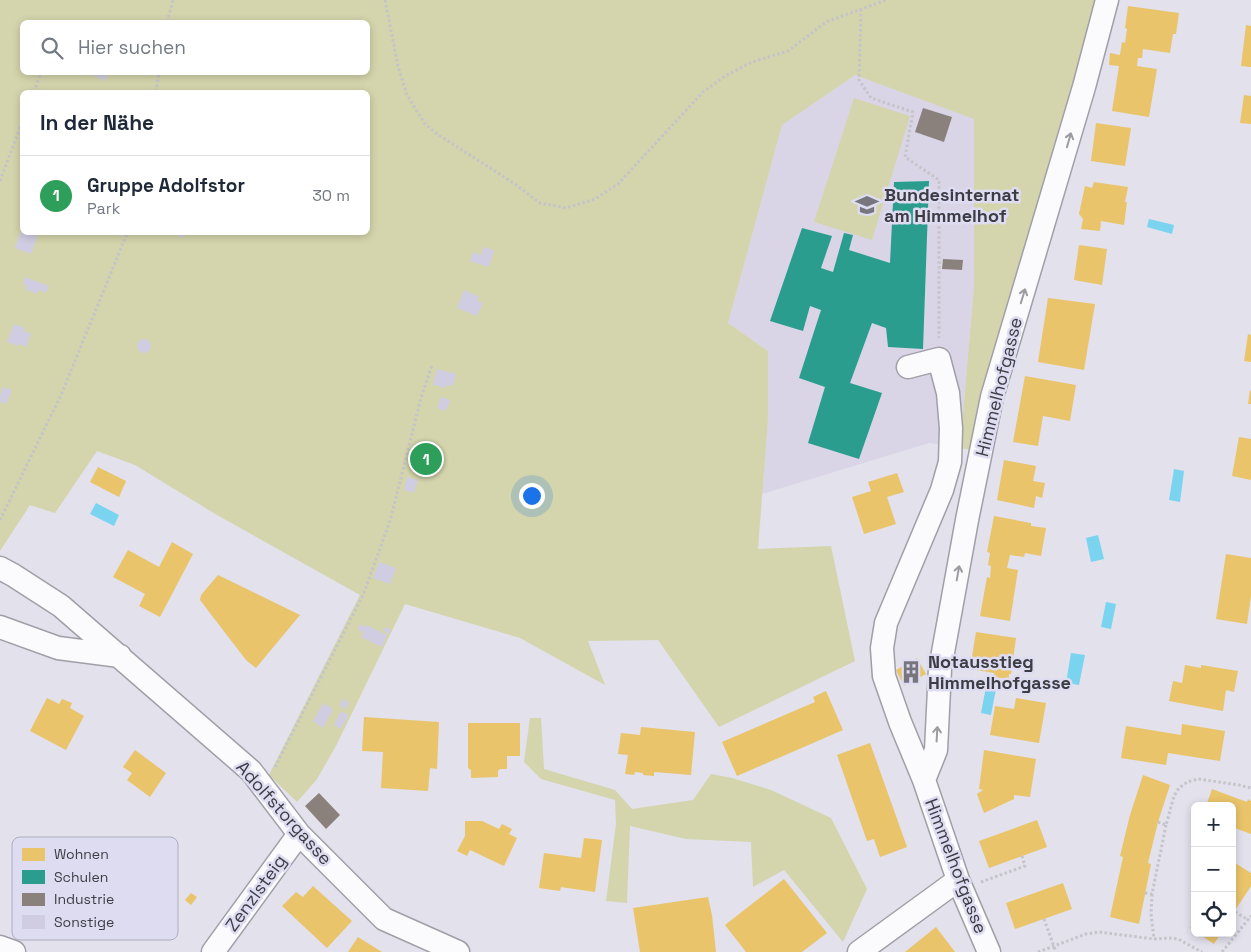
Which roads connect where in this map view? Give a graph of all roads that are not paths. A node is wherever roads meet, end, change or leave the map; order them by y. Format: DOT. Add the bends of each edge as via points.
graph roads {
  1 [pos="1107,0"];
  2 [pos="908,367"];
  3 [pos="0,568"];
  4 [pos="0,626"];
  5 [pos="120,656"];
  6 [pos="924,780"];
  7 [pos="299,834"];
  8 [pos="960,884"];
  9 [pos="0,947"];
  10 [pos="14,952"];
  11 [pos="214,952"];
  12 [pos="458,952"];
  13 [pos="859,952"];
  14 [pos="990,952"];
  6 -- 1 [label="street, Himmelhofgasse, one-way" via="936,750 940,669 992,397"];
  2 -- 6 [label="street, Himmelhofgasse" via="938,359 948,393 951,428 950,462 942,490 886,623 882,648 884,676"];
  3 -- 5 [label="street, Adolfstorgasse" via="60,606"];
  4 -- 5 [label="street" via="58,648"];
  5 -- 7 [label="street, Adolfstorgasse" via="251,771"];
  6 -- 8 [label="street, Himmelhofgasse"];
  7 -- 11 [label="street, Zenzlsteig"];
  7 -- 12 [label="street, Adolfstorgasse" via="384,919"];
  8 -- 13 [label="street"];
  8 -- 14 [label="street, Himmelhofgasse"];
  9 -- 10 [label="street"];
}
